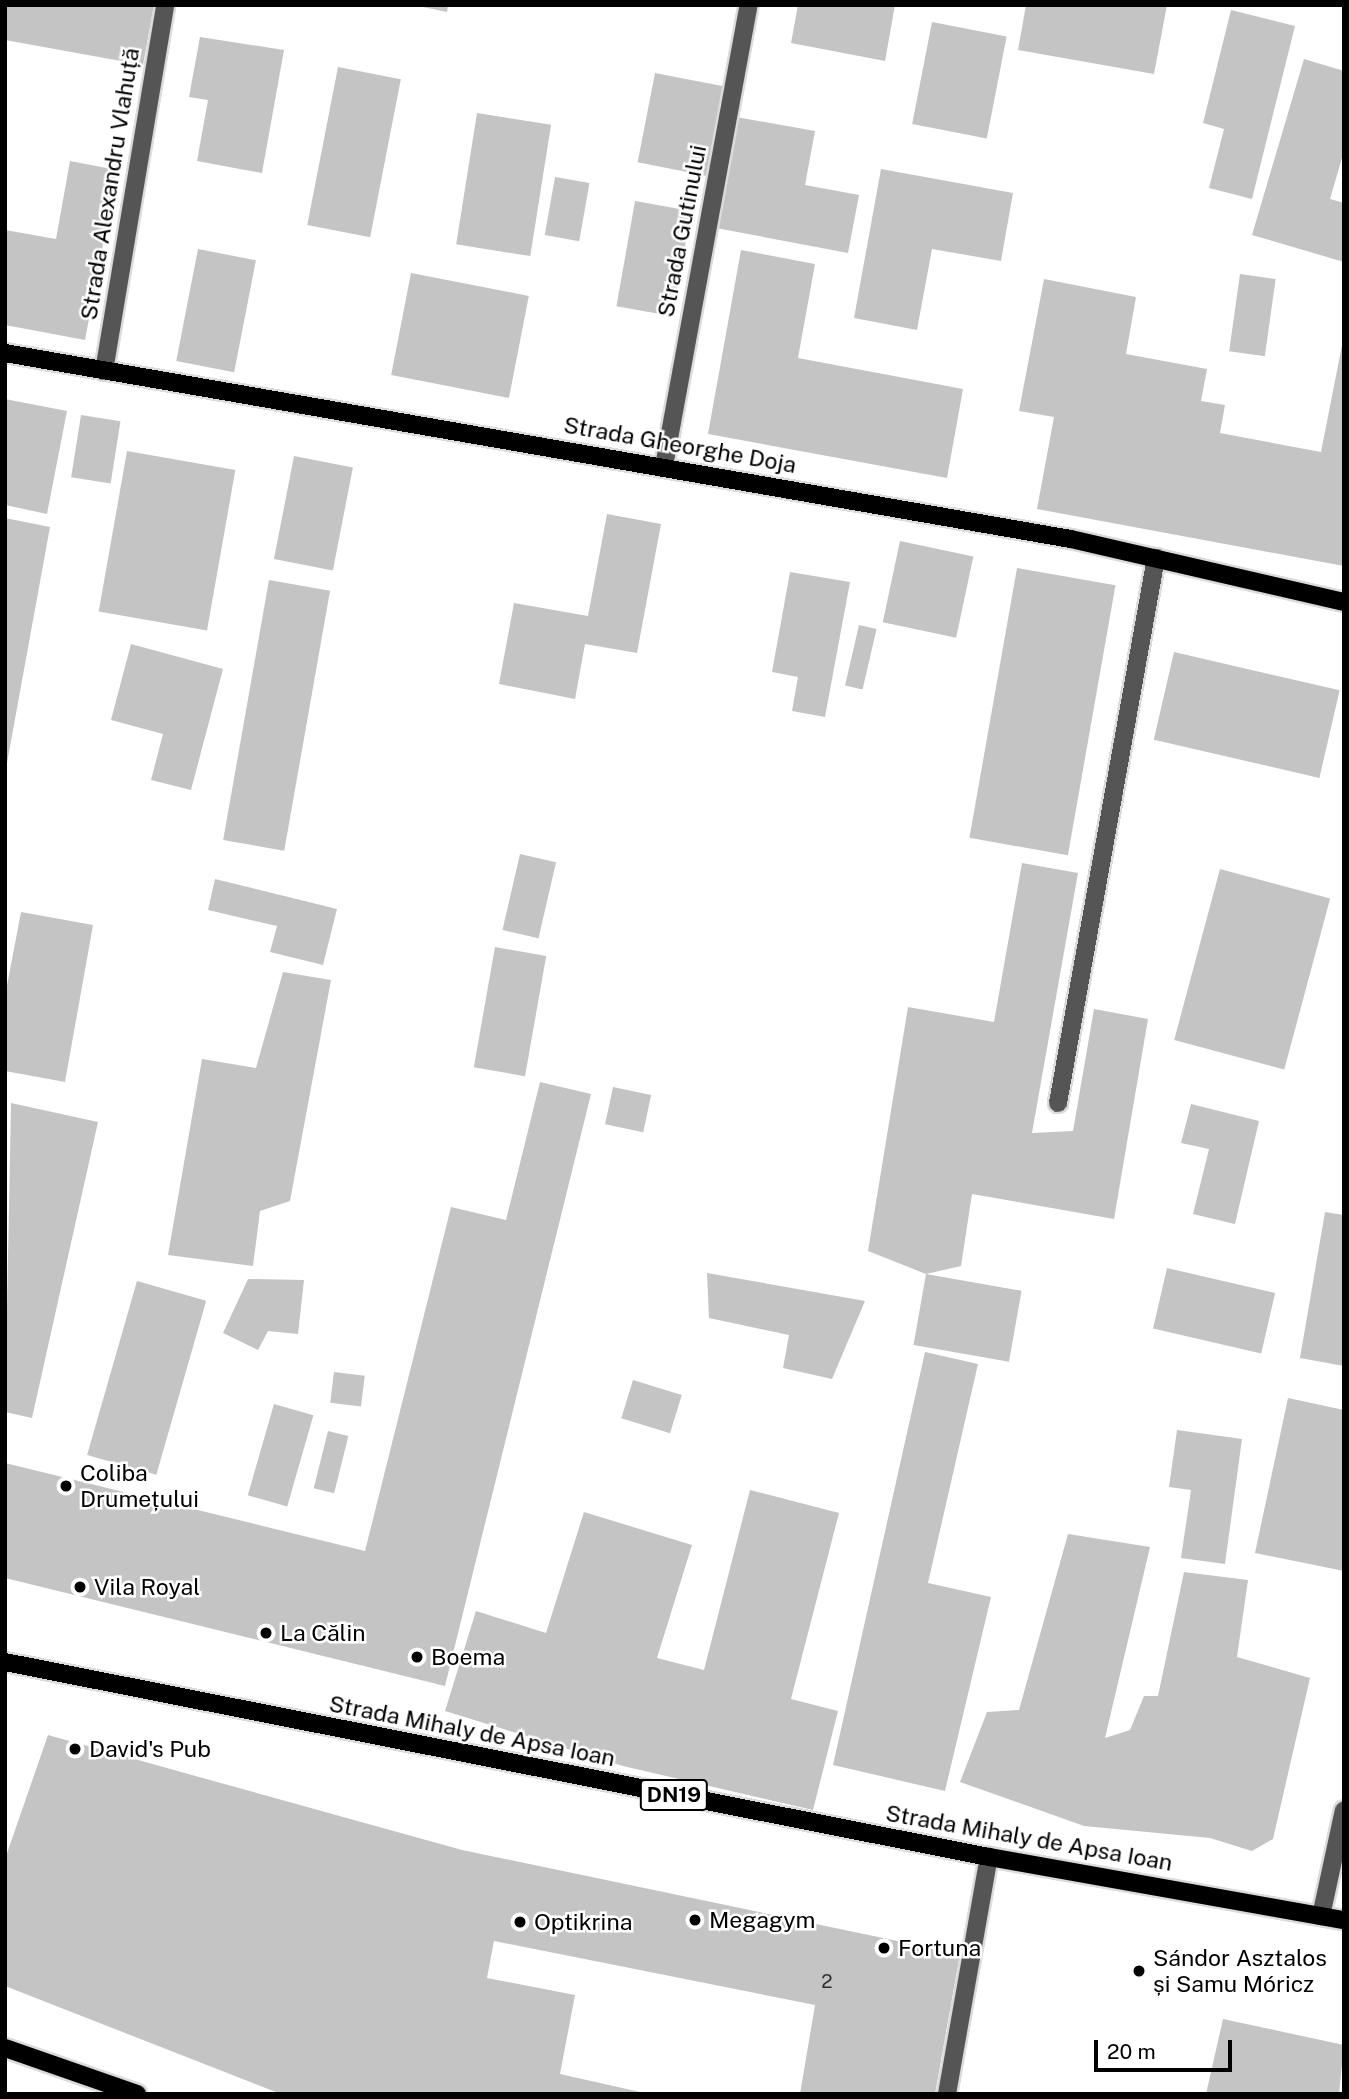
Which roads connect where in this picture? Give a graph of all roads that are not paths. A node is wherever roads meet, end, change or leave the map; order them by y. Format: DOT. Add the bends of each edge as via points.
graph roads {
  1 [pos="165,5"];
  2 [pos="749,5"];
  3 [pos="5,353"];
  4 [pos="104,371"];
  5 [pos="664,466"];
  6 [pos="1156,558"];
  7 [pos="1344,602"];
  8 [pos="1058,1103"];
  9 [pos="5,1662"];
  10 [pos="1344,1810"];
  11 [pos="989,1857"];
  12 [pos="1321,1916"];
  13 [pos="1344,1920"];
  14 [pos="5,2048"];
  15 [pos="137,2094"];
  16 [pos="947,2094"];
  1 -- 4 [label="street, Strada Alexandru Vlahuță"];
  2 -- 5 [label="street, Strada Gutinului"];
  3 -- 4 [label="main road, Strada Gheorghe Doja"];
  4 -- 5 [label="main road, Strada Gheorghe Doja"];
  5 -- 6 [label="main road, Strada Gheorghe Doja"];
  6 -- 7 [label="main road, Strada Gheorghe Doja"];
  6 -- 8 [label="street"];
  9 -- 11 [label="main road, Strada Mihaly de Apsa Ioan / DN19"];
  10 -- 12 [label="street"];
  11 -- 12 [label="main road, Strada Mihaly de Apsa Ioan / DN19"];
  11 -- 16 [label="street"];
  12 -- 13 [label="main road, Strada Mihaly de Apsa Ioan / DN19"];
  14 -- 15 [label="main road"];
}
